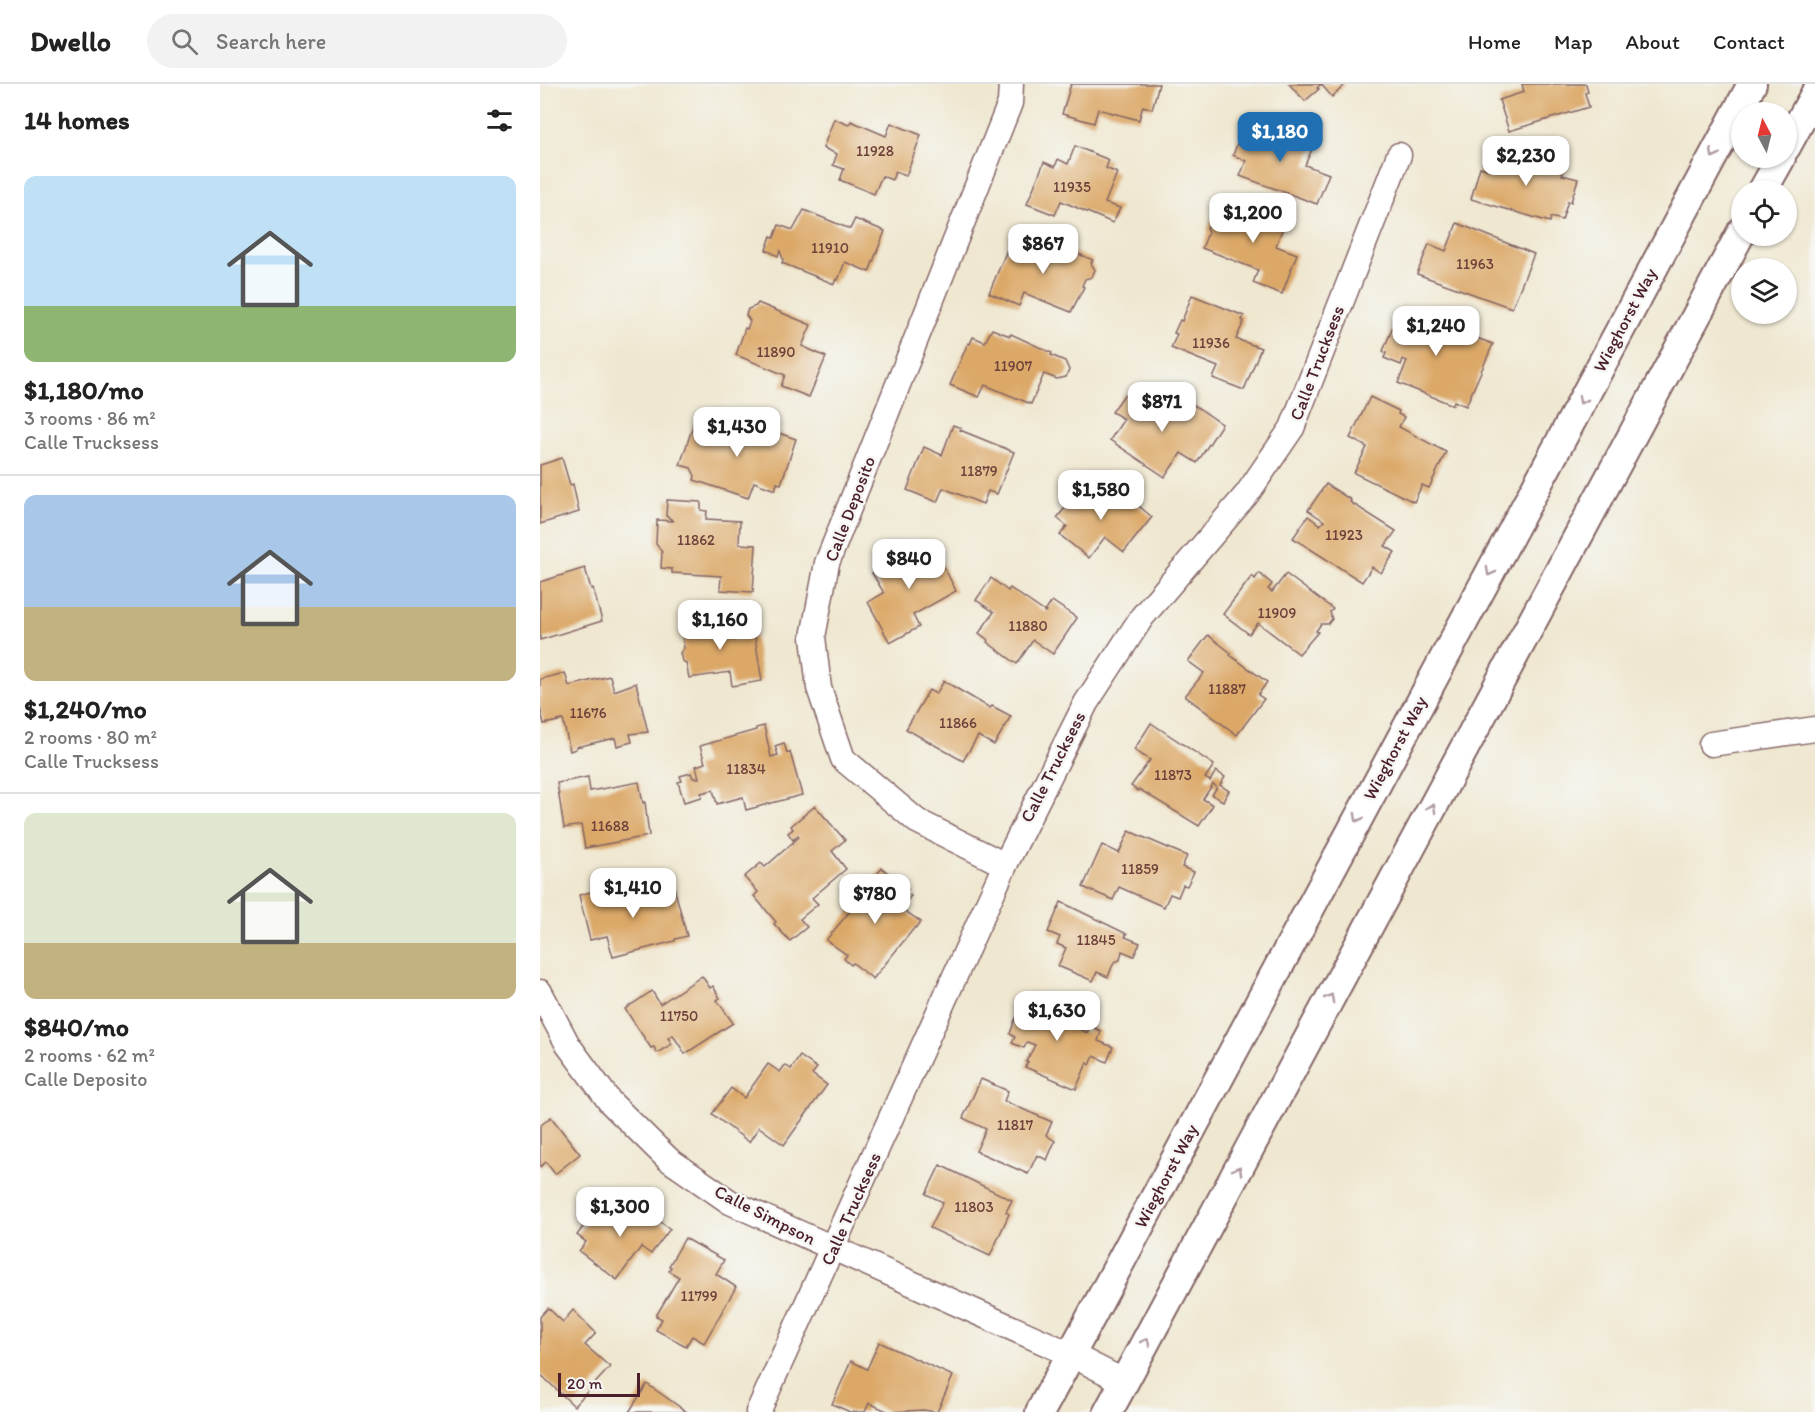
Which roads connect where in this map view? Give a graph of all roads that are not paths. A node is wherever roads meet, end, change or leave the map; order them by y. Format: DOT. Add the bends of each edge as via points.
graph roads {
  1 [pos="1011,84"];
  2 [pos="1752,84"];
  3 [pos="1815,93"];
  4 [pos="1797,127"];
  5 [pos="1399,155"];
  6 [pos="1734,246"];
  7 [pos="1815,729"];
  8 [pos="1711,744"];
  9 [pos="1005,865"];
  10 [pos="540,992"];
  11 [pos="833,1249"];
  12 [pos="1070,1354"];
  13 [pos="1125,1382"];
  14 [pos="758,1412"];
  15 [pos="1040,1412"];
  16 [pos="1108,1412"];
  1 -- 9 [label="street, Calle Deposito" via="1010,103 827,563 813,637 819,688 843,759 917,821"];
  2 -- 12 [label="street, Wieghorst Way, one-way"];
  3 -- 4 [label="street"];
  5 -- 9 [label="street, Calle Trucksess" via="1292,428 1247,494 1142,617 1086,703"];
  13 -- 6 [label="street, one-way"];
  7 -- 8 [label="street"];
  9 -- 11 [label="street, Calle Trucksess"];
  10 -- 11 [label="street, Calle Simpson" via="588,1074 626,1119 668,1159 730,1202"];
  11 -- 12 [label="street, Calle Simpson"];
  11 -- 14 [label="street, Calle Trucksess"];
  12 -- 13 [label="street, Calle Simpson"];
  12 -- 15 [label="street, Wieghorst Way"];
  13 -- 16 [label="street"];
}
